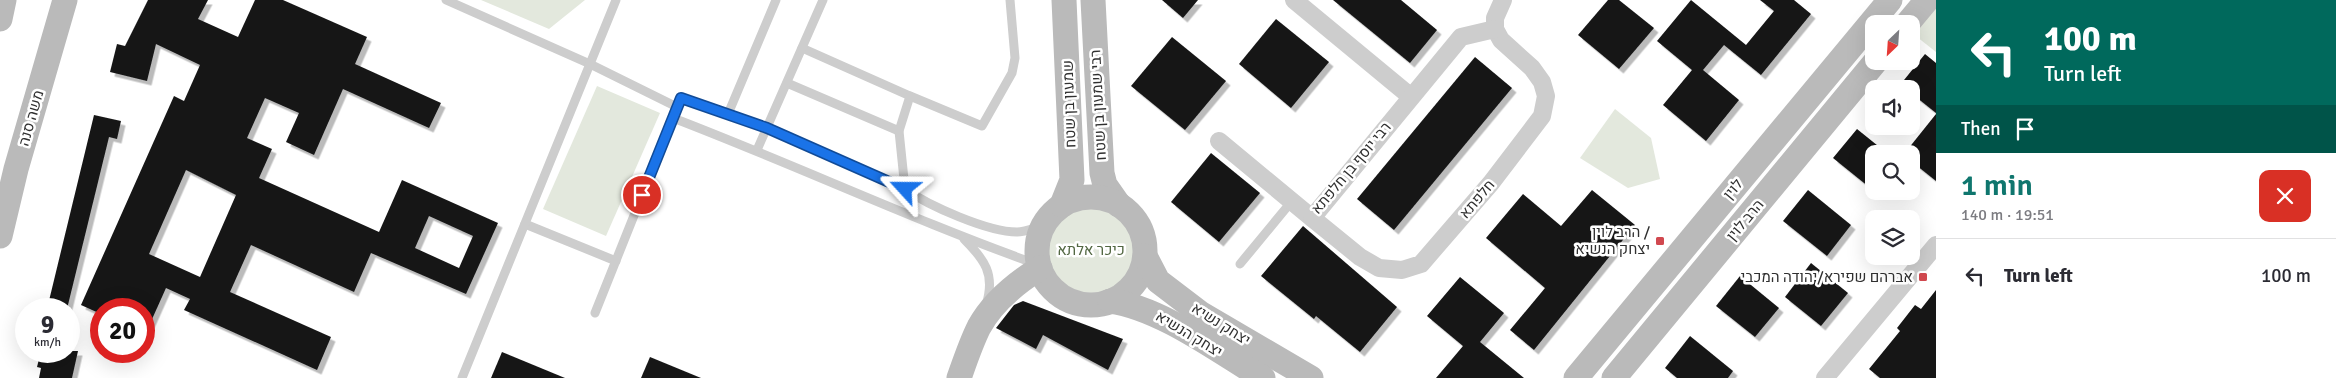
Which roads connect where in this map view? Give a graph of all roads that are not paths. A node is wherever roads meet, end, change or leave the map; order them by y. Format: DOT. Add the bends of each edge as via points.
graph roads {
  1 [pos="4,0"];
  2 [pos="64,0"];
  3 [pos="446,0"];
  4 [pos="616,0"];
  5 [pos="776,0"];
  6 [pos="823,0"];
  7 [pos="1010,0"];
  8 [pos="1064,0"];
  9 [pos="1093,0"];
  10 [pos="1294,0"];
  11 [pos="1503,0"];
  12 [pos="1890,0"];
  13 [pos="1927,0"];
  14 [pos="1914,15"];
  15 [pos="0,19"];
  16 [pos="1495,29"];
  17 [pos="802,48"];
  18 [pos="590,64"];
  19 [pos="1869,70"];
  20 [pos="787,83"];
  21 [pos="910,96"];
  22 [pos="1410,96"];
  23 [pos="678,107"];
  24 [pos="728,114"];
  25 [pos="673,118"];
  26 [pos="767,128"];
  27 [pos="899,131"];
  28 [pos="1219,141"];
  29 [pos="757,150"];
  30 [pos="905,189"];
  31 [pos="1292,201"];
  32 [pos="1062,205"];
  33 [pos="1119,205"];
  34 [pos="1312,218"];
  35 [pos="524,224"];
  36 [pos="1043,226"];
  37 [pos="0,236"];
  38 [pos="962,237"];
  39 [pos="1936,245"];
  40 [pos="1145,256"];
  41 [pos="616,261"];
  42 [pos="1240,264"];
  43 [pos="1040,266"];
  44 [pos="1054,289"];
  45 [pos="1110,301"];
  46 [pos="595,313"];
  47 [pos="979,328"];
  48 [pos="462,378"];
  49 [pos="958,378"];
  50 [pos="1263,378"];
  51 [pos="1311,378"];
  52 [pos="1576,378"];
  53 [pos="1614,378"];
  54 [pos="1826,378"];
  1 -- 15 [label="street"];
  2 -- 37 [label="street, משה סנה"];
  3 -- 18 [label="lane"];
  4 -- 18 [label="lane"];
  5 -- 24 [label="lane"];
  6 -- 17 [label="lane"];
  7 -- 21 [label="lane" via="1015,58 1012,73 982,126"];
  8 -- 32 [label="street, שמעון בן שטח" via="1072,180"];
  9 -- 33 [label="street, רבי שמעון בן שטח" via="1102,173 1105,185"];
  10 -- 22 [label="street"];
  11 -- 16 [label="street" via="1495,18"];
  12 -- 52 [label="street, לוין"];
  13 -- 14 [label="street"];
  16 -- 22 [label="street, רבי יוסף בן חלפתא" via="1461,37"];
  16 -- 34 [label="street, חלפתא" via="1501,40 1532,68 1542,82 1546,96 1542,116 1492,183 1422,264 1402,270 1379,268 1360,257"];
  17 -- 20 [label="lane"];
  17 -- 21 [label="lane"];
  18 -- 23 [label="lane"];
  18 -- 35 [label="lane"];
  19 -- 53 [label="street, הרב לוין"];
  20 -- 26 [label="lane"];
  20 -- 27 [label="lane"];
  21 -- 27 [label="lane"];
  22 -- 34 [label="street, רבי יוסף בן חלפתא"];
  23 -- 24 [label="lane" via="681,98"];
  23 -- 25 [label="lane"];
  24 -- 26 [label="lane"];
  25 -- 29 [label="lane"];
  25 -- 41 [label="lane"];
  26 -- 29 [label="lane"];
  26 -- 30 [label="lane"];
  27 -- 30 [label="lane"];
  28 -- 31 [label="street, רבי יוסף בן חלפתא"];
  29 -- 38 [label="lane"];
  30 -- 36 [label="lane" via="922,201 999,230 1018,232"];
  31 -- 34 [label="street, רבי יוסף בן חלפתא"];
  31 -- 42 [label="lane"];
  32 -- 33 [label="street" via="1090,197"];
  32 -- 36 [label="street"];
  33 -- 40 [label="street" via="1129,212 1139,227 1144,238"];
  35 -- 41 [label="lane"];
  35 -- 48 [label="lane"];
  36 -- 43 [label="street" via="1037,249"];
  38 -- 43 [label="lane"];
  38 -- 47 [label="lane" via="982,257 988,273 988,299"];
  39 -- 54 [label="street"];
  40 -- 45 [label="street" via="1134,284"];
  40 -- 51 [label="street, יצחק נשיא" via="1158,281 1200,313"];
  41 -- 46 [label="lane"];
  43 -- 44 [label="street"];
  43 -- 47 [label="street" via="1002,296"];
  44 -- 45 [label="street" via="1080,303"];
  44 -- 47 [label="street" via="1006,306"];
  45 -- 50 [label="street, יצחק הנשיא" via="1151,312"];
  47 -- 49 [label="street"];
}
